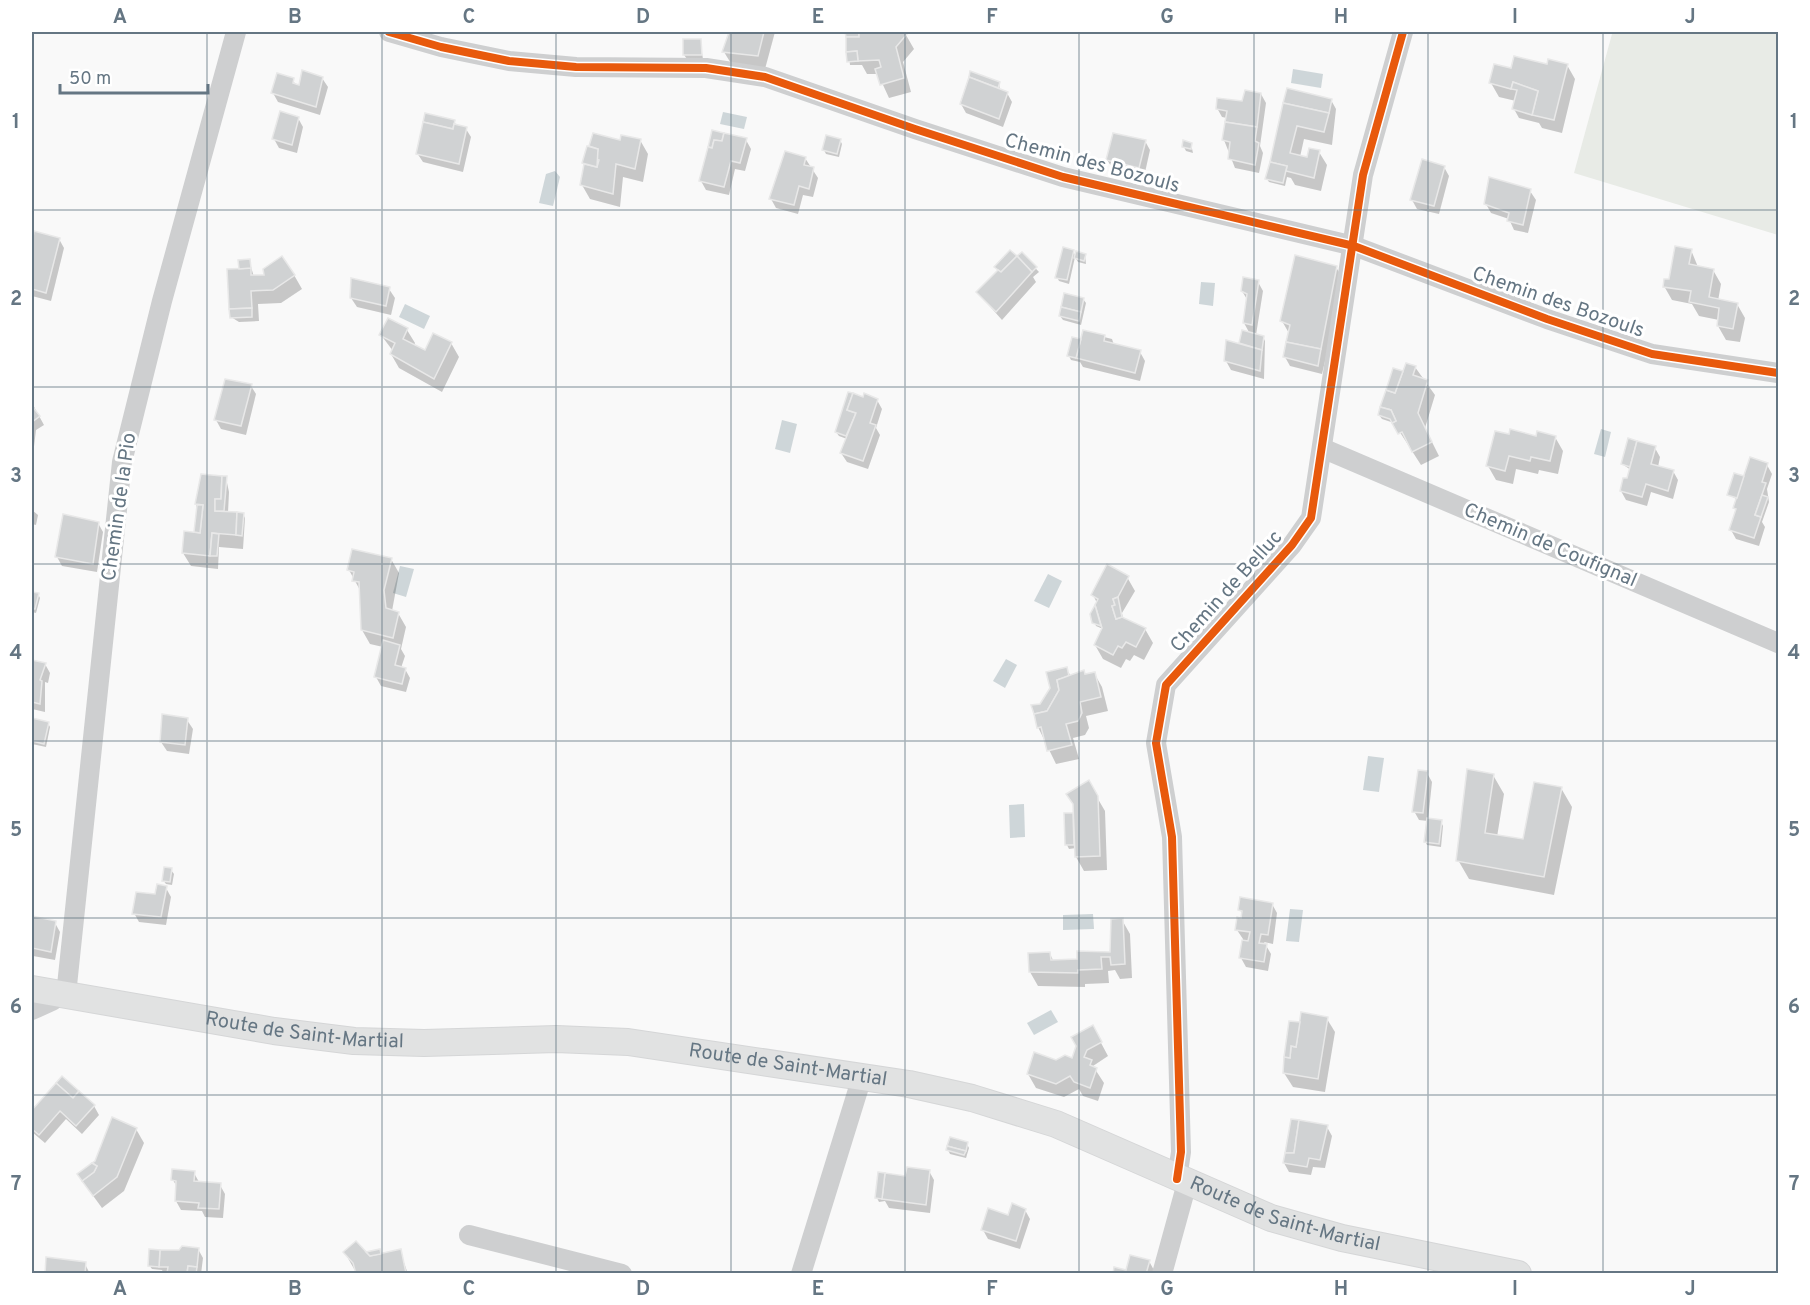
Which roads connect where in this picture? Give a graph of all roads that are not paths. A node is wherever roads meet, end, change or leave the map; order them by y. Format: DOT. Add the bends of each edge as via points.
graph roads {
  1 [pos="236,32"];
  2 [pos="389,32"];
  3 [pos="1403,32"];
  4 [pos="1354,246"];
  5 [pos="1779,373"];
  6 [pos="1322,448"];
  7 [pos="1779,643"];
  8 [pos="50,992"];
  9 [pos="32,1010"];
  10 [pos="862,1077"];
  11 [pos="1182,1181"];
  12 [pos="469,1235"];
  13 [pos="622,1274"];
  14 [pos="801,1274"];
  15 [pos="1162,1274"];
  16 [pos="1518,1274"];
  1 -- 8 [label="street, Chemin de la Pio" via="122,462"];
  2 -- 4 [label="street, Chemin des Bozouls" via="509,61 576,67 706,68 765,77 1063,177"];
  3 -- 4 [label="street, Chemin de Belluc" via="1362,176"];
  4 -- 5 [label="street, Chemin des Bozouls" via="1652,354"];
  4 -- 6 [label="street, Chemin de Belluc"];
  6 -- 7 [label="street, Chemin de Coufignal"];
  6 -- 11 [label="street, Chemin de Belluc" via="1311,518 1292,545 1166,685 1156,743 1172,837"];
  8 -- 9 [label="street" via="52,1001"];
  8 -- 10 [label="main road, Route de Saint-Martial" via="354,1041 628,1042"];
  10 -- 11 [label="main road, Route de Saint-Martial" via="1015,1110 1103,1143"];
  10 -- 14 [label="street"];
  11 -- 15 [label="street, Chemin de Belluc"];
  11 -- 16 [label="main road, Route de Saint-Martial" via="1271,1218 1342,1238"];
  12 -- 13 [label="street"];
}
